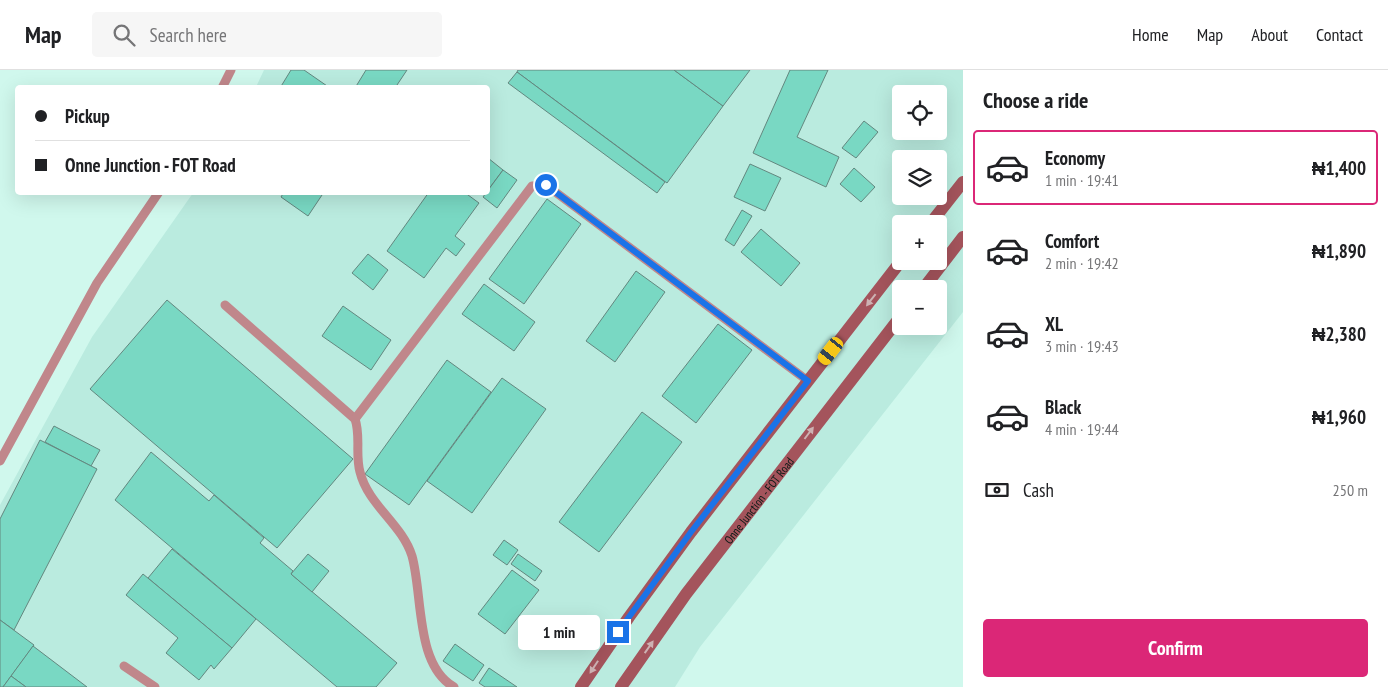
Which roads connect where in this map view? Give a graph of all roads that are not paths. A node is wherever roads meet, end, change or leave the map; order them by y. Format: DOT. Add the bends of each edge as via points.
graph roads {
  1 [pos="231,70"];
  2 [pos="224,85"];
  3 [pos="963,182"];
  4 [pos="157,195"];
  5 [pos="937,215"];
  6 [pos="963,237"];
  7 [pos="894,270"];
  8 [pos="930,280"];
  9 [pos="225,305"];
  10 [pos="892,328"];
  11 [pos="808,381"];
  12 [pos="355,419"];
  13 [pos="0,461"];
  14 [pos="124,666"];
  15 [pos="155,687"];
  16 [pos="454,687"];
  17 [pos="581,687"];
  18 [pos="621,687"];
  1 -- 2 [label="lane"];
  3 -- 5 [label="street"];
  4 -- 13 [label="lane" via="97,283"];
  6 -- 8 [label="street"];
  7 -- 11 [label="street, one-way"];
  9 -- 12 [label="lane"];
  18 -- 10 [label="street, Onne Junction - FOT Road, one-way" via="686,594"];
  11 -- 12 [label="lane" via="546,185 538,184 532,186"];
  11 -- 17 [label="street, one-way" via="691,532"];
  12 -- 16 [label="lane" via="360,472 370,494 412,556 433,666 439,676"];
  14 -- 15 [label="lane"];
}
